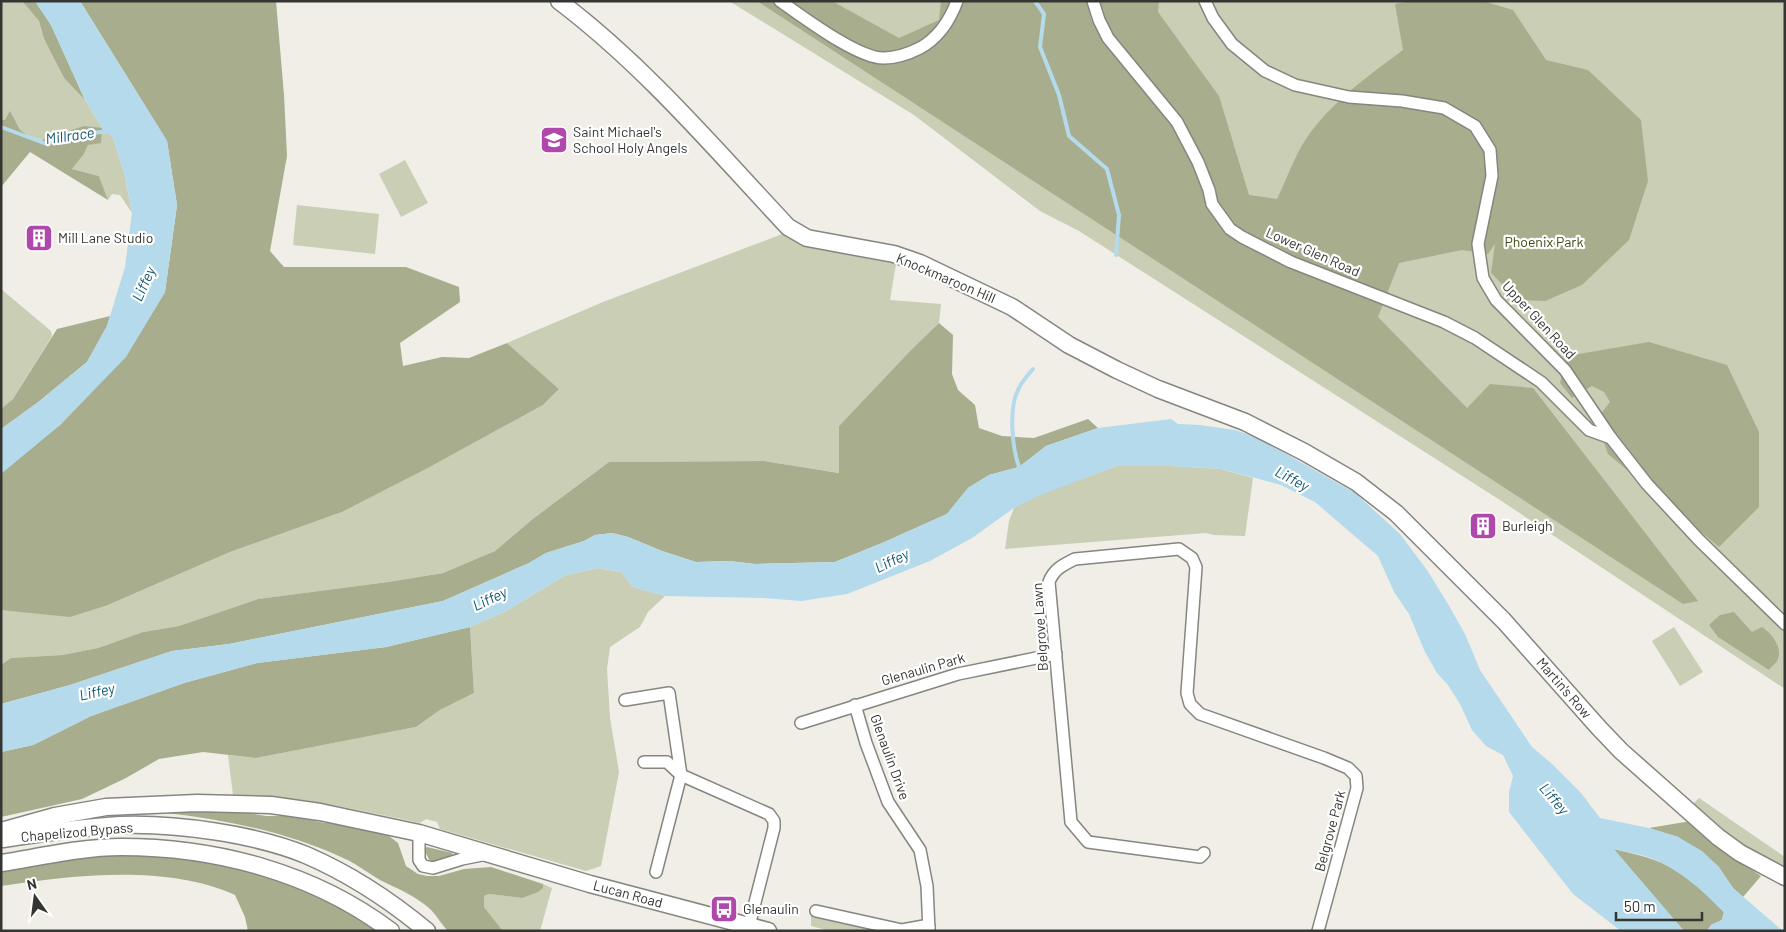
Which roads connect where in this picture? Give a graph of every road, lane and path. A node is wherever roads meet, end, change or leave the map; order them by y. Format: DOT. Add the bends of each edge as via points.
graph roads {
  1 [pos="559,1"];
  2 [pos="780,1"];
  3 [pos="957,1"];
  4 [pos="1093,1"];
  5 [pos="1205,1"];
  6 [pos="1611,438"];
  7 [pos="1356,482"];
  8 [pos="1785,624"];
  9 [pos="1056,654"];
  10 [pos="625,700"];
  11 [pos="855,705"];
  12 [pos="801,723"];
  13 [pos="1265,738"];
  14 [pos="644,762"];
  15 [pos="681,775"];
  16 [pos="1,831"];
  17 [pos="419,833"];
  18 [pos="1,839"];
  19 [pos="1204,853"];
  20 [pos="488,854"];
  21 [pos="1,863"];
  22 [pos="656,872"];
  23 [pos="1785,877"];
  24 [pos="816,911"];
  25 [pos="749,926"];
  26 [pos="929,929"];
  27 [pos="391,931"];
  28 [pos="427,931"];
  29 [pos="768,931"];
  30 [pos="1318,931"];
  1 -- 7 [label="main road, Knockmaroon Hill" via="642,74 796,233 807,238 894,254 920,263 1012,307 1069,345 1117,370 1245,422"];
  2 -- 3 [label="street" via="861,53 882,59 905,56 925,45 952,17"];
  4 -- 6 [label="street, Lower Glen Road" via="1108,38 1177,122 1198,162 1212,204 1230,229 1291,262 1444,322 1475,338 1541,382 1589,430"];
  5 -- 6 [label="street, Upper Glen Road" via="1232,44 1265,71 1296,85 1346,96 1444,108 1475,126 1490,150 1492,176 1478,244 1483,278 1496,300 1565,370"];
  6 -- 8 [label="street, Upper Glen Road" via="1660,499"];
  7 -- 23 [label="main road, Martin's Row" via="1396,513 1504,621 1621,751 1718,837"];
  9 -- 11 [label="street, Glenaulin Park" via="958,674"];
  9 -- 13 [label="street, Belgrove Lawn" via="1049,582 1052,572 1075,559 1179,549 1192,558 1196,566 1187,693 1190,704 1200,714"];
  9 -- 19 [label="street, Belgrove Lawn" via="1071,822 1088,842 1200,857"];
  10 -- 15 [label="street" via="669,693"];
  11 -- 12 [label="street, Glenaulin Park"];
  11 -- 26 [label="street, Glenaulin Drive" via="888,802 920,850 927,886"];
  13 -- 30 [label="street, Belgrove Park" via="1348,768 1356,776 1357,788"];
  14 -- 15 [label="street" via="667,762"];
  15 -- 22 [label="street"];
  15 -- 25 [label="street" via="769,814 774,821"];
  16 -- 17 [label="main road" via="55,816 106,807 197,803 271,805"];
  17 -- 20 [label="main road, Lucan Road"];
  17 -- 20 [label="street, Lucan Road" via="419,860 423,866 433,868"];
  18 -- 28 [label="main road, Chapelizod Bypass" via="121,825 193,829 261,842 305,855 334,869 372,890"];
  20 -- 25 [label="main road, Lucan Road"];
  21 -- 27 [label="main road, Chapelizod Bypass" via="120,846 200,852 257,865 298,879 372,916"];
  24 -- 26 [label="street" via="902,930 924,926"];
  25 -- 29 [label="main road, Lucan Road"];
}
